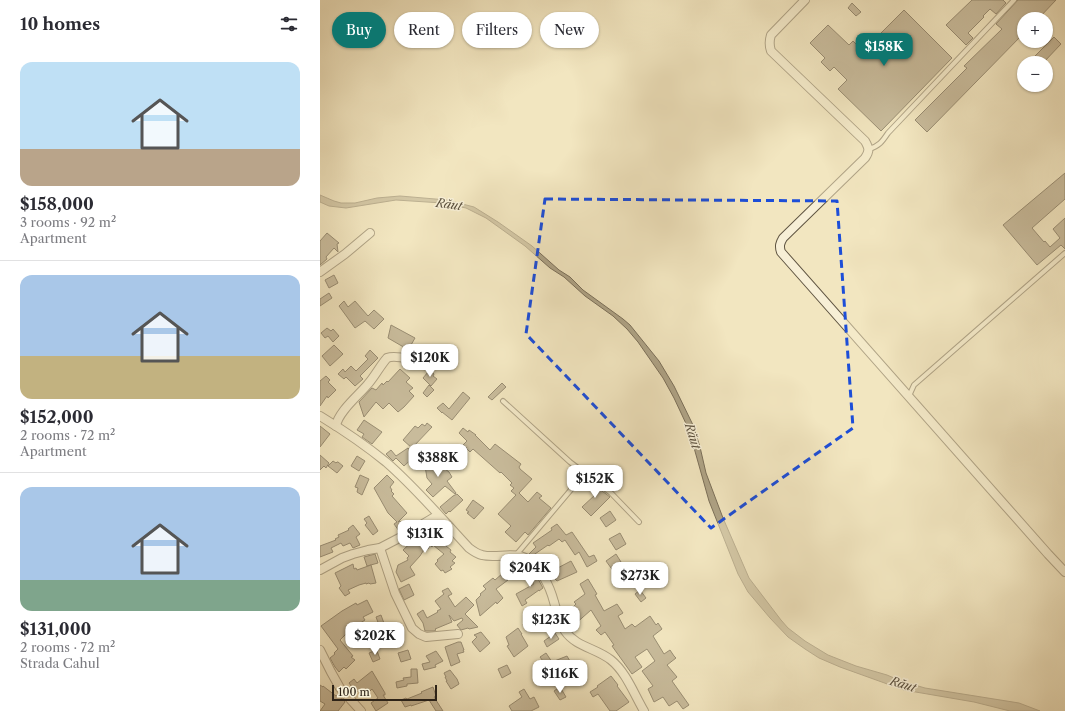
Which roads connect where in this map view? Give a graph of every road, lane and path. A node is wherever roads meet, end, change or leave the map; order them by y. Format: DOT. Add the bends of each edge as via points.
graph roads {
  1 [pos="805,0"];
  2 [pos="1014,0"];
  3 [pos="869,149"];
  4 [pos="370,233"];
  5 [pos="1064,254"];
  6 [pos="320,272"];
  7 [pos="430,367"];
  8 [pos="909,396"];
  9 [pos="503,401"];
  10 [pos="320,416"];
  11 [pos="336,426"];
  12 [pos="585,473"];
  13 [pos="438,515"];
  14 [pos="639,522"];
  15 [pos="380,548"];
  16 [pos="516,556"];
  17 [pos="320,570"];
  18 [pos="1065,572"];
  19 [pos="458,634"];
  20 [pos="320,650"];
  21 [pos="361,711"];
  22 [pos="644,711"];
  1 -- 3 [label="street" via="771,35 771,51 865,140"];
  2 -- 3 [label="lane" via="882,141"];
  3 -- 8 [label="street" via="865,158 783,238 780,248"];
  4 -- 6 [label="street"];
  5 -- 8 [label="lane" via="914,385"];
  7 -- 11 [label="street" via="392,356 387,358 338,418"];
  8 -- 18 [label="street"];
  9 -- 12 [label="lane"];
  10 -- 11 [label="street"];
  11 -- 13 [label="street" via="386,462"];
  12 -- 14 [label="lane" via="611,493"];
  12 -- 16 [label="lane"];
  13 -- 15 [label="street"];
  13 -- 16 [label="street" via="477,554 496,557"];
  15 -- 17 [label="street" via="342,558"];
  15 -- 19 [label="street" via="395,593 412,628 426,637"];
  16 -- 22 [label="street" via="526,558 537,568 552,595 560,622 566,632 579,644 610,659 616,665"];
  20 -- 21 [label="street" via="340,688"];
}
